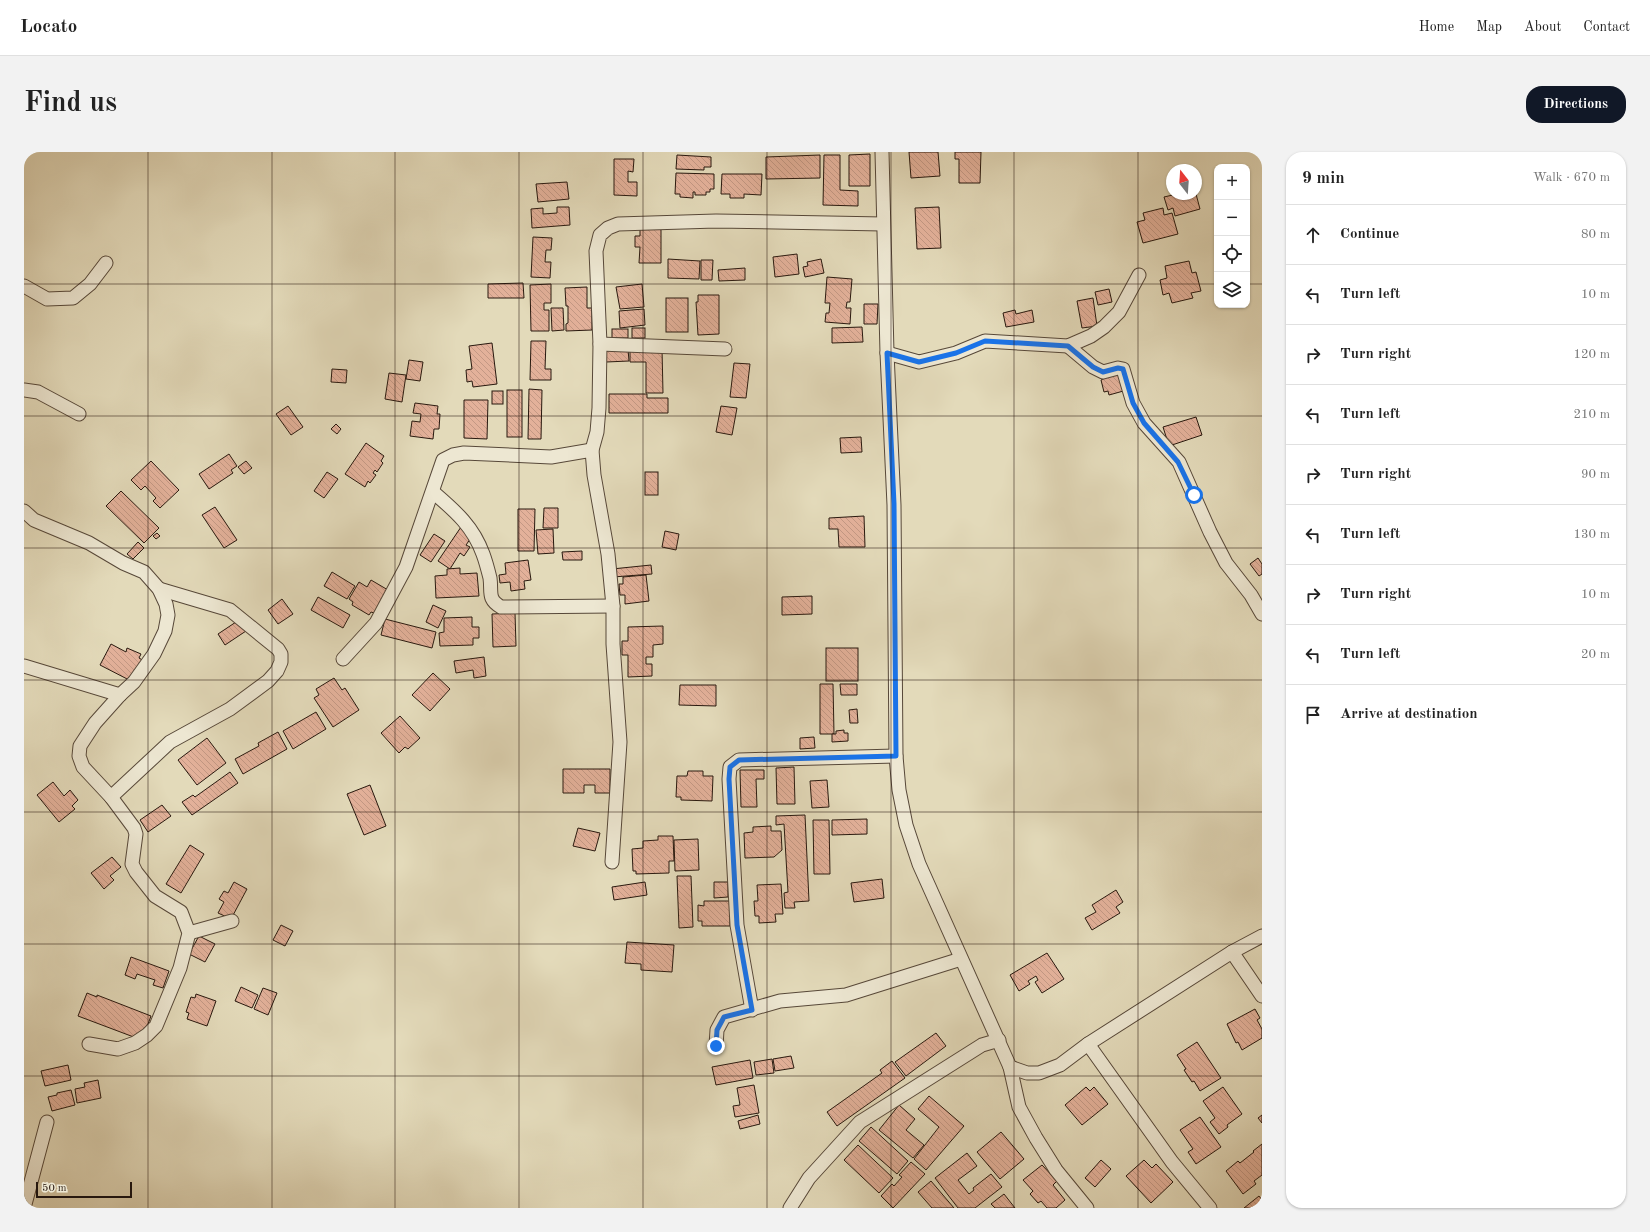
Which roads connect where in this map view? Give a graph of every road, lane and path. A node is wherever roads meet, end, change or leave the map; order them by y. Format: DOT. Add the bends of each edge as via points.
graph roads {
  1 [pos="882,152"];
  2 [pos="883,224"];
  3 [pos="106,263"];
  4 [pos="1140,275"];
  5 [pos="24,286"];
  6 [pos="600,344"];
  7 [pos="1068,346"];
  8 [pos="725,349"];
  9 [pos="887,353"];
  10 [pos="24,390"];
  11 [pos="79,414"];
  12 [pos="592,450"];
  13 [pos="433,492"];
  14 [pos="24,511"];
  15 [pos="160,589"];
  16 [pos="613,606"];
  17 [pos="1262,614"];
  18 [pos="343,659"];
  19 [pos="24,666"];
  20 [pos="120,695"];
  21 [pos="896,756"];
  22 [pos="111,797"];
  23 [pos="612,862"];
  24 [pos="232,921"];
  25 [pos="189,933"];
  26 [pos="1262,936"];
  27 [pos="1232,952"];
  28 [pos="961,959"];
  29 [pos="1262,996"];
  30 [pos="752,1010"];
  31 [pos="999,1040"];
  32 [pos="89,1044"];
  33 [pos="1088,1044"];
  34 [pos="716,1046"];
  35 [pos="1010,1067"];
  36 [pos="47,1122"];
  37 [pos="24,1208"];
  38 [pos="790,1208"];
  39 [pos="1087,1208"];
  40 [pos="1210,1208"];
  1 -- 2 [label="street"];
  2 -- 6 [label="street" via="716,221 618,224 608,228 600,236 596,251"];
  2 -- 9 [label="street"];
  3 -- 5 [label="street" via="90,284 73,298 48,299"];
  4 -- 7 [label="street" via="1119,312 1104,327"];
  6 -- 8 [label="street"];
  6 -- 12 [label="street" via="599,408"];
  7 -- 9 [label="street" via="985,341 956,353 919,362"];
  7 -- 17 [label="street" via="1103,372 1123,369 1133,403 1144,423 1178,462 1226,563 1252,595"];
  9 -- 21 [label="street" via="894,504"];
  10 -- 11 [label="street" via="38,392"];
  12 -- 13 [label="street" via="551,457 464,452 444,460"];
  12 -- 16 [label="street"];
  13 -- 16 [label="street" via="464,519 471,531 483,553 490,578 491,597 495,604 501,607"];
  13 -- 18 [label="street" via="406,567 376,623"];
  14 -- 15 [label="street" via="34,520 89,543 144,572"];
  15 -- 20 [label="street" via="168,615 165,631 154,654 134,682"];
  15 -- 22 [label="street" via="230,610 278,649 281,662 268,681 230,709 170,742"];
  16 -- 23 [label="street" via="620,742"];
  19 -- 20 [label="street"];
  20 -- 22 [label="street" via="95,723 80,746 79,756 83,767"];
  21 -- 28 [label="street" via="906,825 929,889"];
  21 -- 30 [label="street" via="739,760 730,767 737,925"];
  22 -- 25 [label="street" via="134,828 136,834 132,864 136,872 155,896 181,912"];
  24 -- 25 [label="street"];
  25 -- 32 [label="street" via="180,968 156,1026 135,1044 118,1049"];
  26 -- 27 [label="street"];
  27 -- 29 [label="street"];
  27 -- 33 [label="street"];
  28 -- 30 [label="street" via="846,995 780,1001"];
  28 -- 31 [label="street"];
  30 -- 34 [label="street" via="724,1017 717,1030"];
  31 -- 35 [label="street"];
  31 -- 38 [label="street" via="982,1045 860,1122 809,1178"];
  33 -- 35 [label="street" via="1060,1065 1039,1074"];
  33 -- 40 [label="street" via="1172,1162"];
  35 -- 39 [label="street" via="1019,1107 1056,1170"];
  36 -- 37 [label="street"];
}
